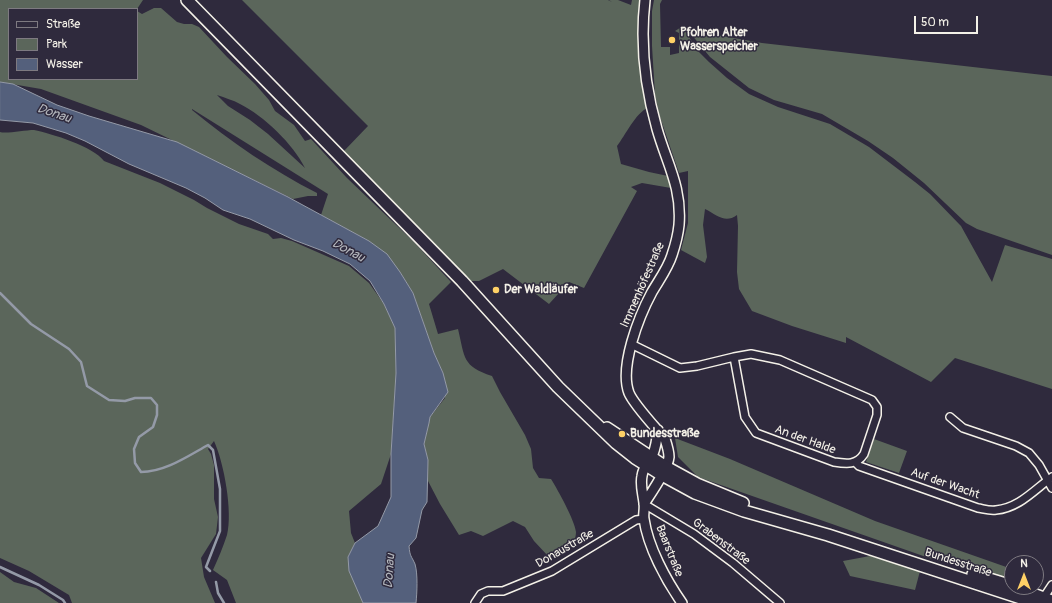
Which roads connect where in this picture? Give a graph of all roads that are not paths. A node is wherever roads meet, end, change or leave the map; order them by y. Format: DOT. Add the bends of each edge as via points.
graph roads {
  1 [pos="187,0"];
  2 [pos="645,0"];
  3 [pos="632,344"];
  4 [pos="734,357"];
  5 [pos="950,418"];
  6 [pos="658,430"];
  7 [pos="648,461"];
  8 [pos="855,462"];
  9 [pos="664,471"];
  10 [pos="1049,478"];
  11 [pos="1052,488"];
  12 [pos="644,504"];
  13 [pos="644,519"];
  14 [pos="894,556"];
  15 [pos="1004,584"];
  16 [pos="1052,585"];
  17 [pos="1030,595"];
  18 [pos="1043,601"];
  19 [pos="475,603"];
  20 [pos="682,603"];
  21 [pos="780,603"];
  1 -- 7 [label="main road, Bundesstraße" via="462,281 558,387 616,443"];
  2 -- 3 [label="street, Immenhöfestraße" via="643,44 649,100 676,185 679,226 672,255 646,306"];
  3 -- 4 [label="street" via="680,368"];
  3 -- 6 [label="street, Immenhöfestraße" via="627,362 629,394"];
  4 -- 8 [label="street, An der Halde" via="745,418 756,433 834,462"];
  4 -- 8 [label="street" via="751,354 780,360 872,400 877,407 877,415 864,454"];
  5 -- 10 [label="street" via="963,428 1029,453"];
  6 -- 7 [label="street" via="657,442"];
  6 -- 9 [label="street, Immenhöfestraße" via="668,447 669,457"];
  7 -- 9 [label="main road, Bundesstraße"];
  7 -- 12 [label="street, Baarstraße" via="641,484"];
  8 -- 10 [label="street, Auf der Wacht" via="859,466 978,508 995,510 1011,507"];
  9 -- 12 [label="street"];
  9 -- 14 [label="main road, Bundesstraße" via="746,504"];
  10 -- 11 [label="street"];
  12 -- 13 [label="street, Baarstraße"];
  12 -- 21 [label="street, Grabenstraße" via="694,534"];
  13 -- 19 [label="street, Donaustraße" via="636,520 552,571 503,591 488,591 481,594"];
  13 -- 20 [label="street, Baarstraße" via="657,558"];
  14 -- 15 [label="main road, Bundesstraße" via="955,568"];
  14 -- 18 [label="main road, Bundesstraße"];
  16 -- 18 [label="street"];
  17 -- 18 [label="main road, Bundesstraße"];
}
